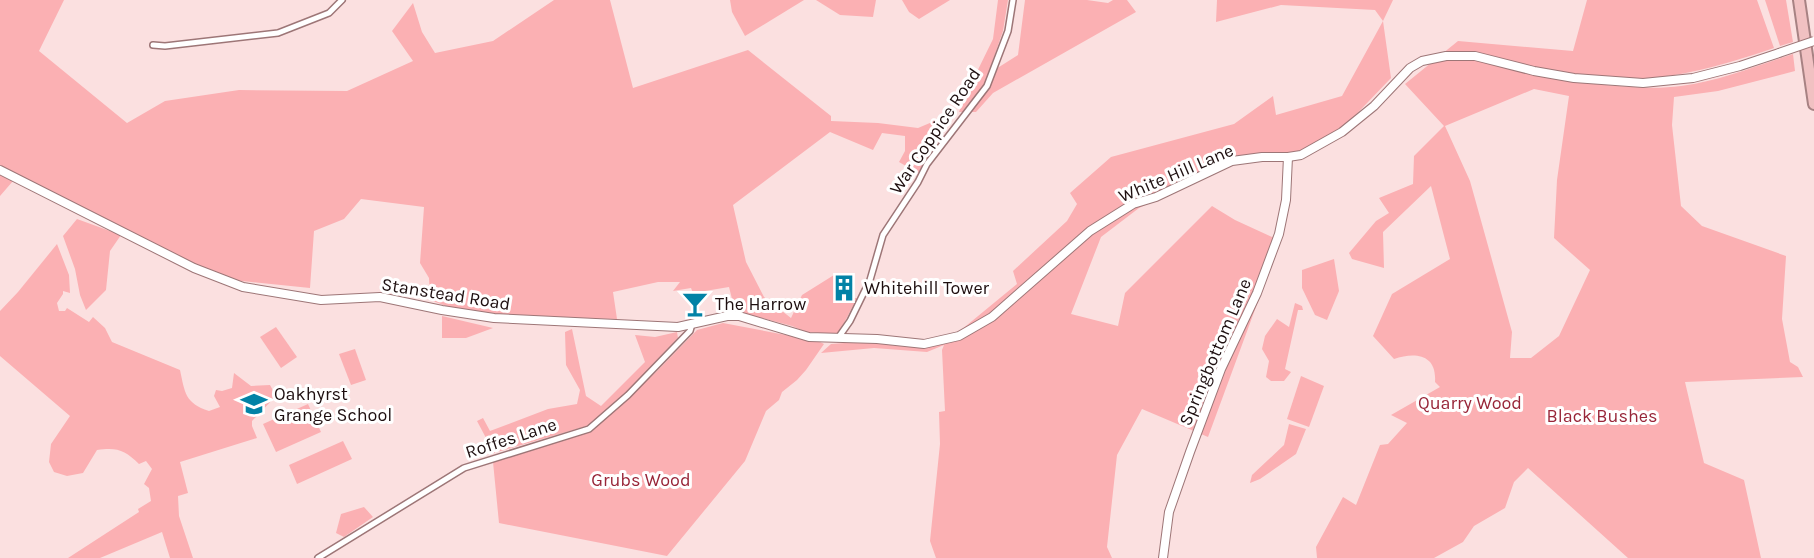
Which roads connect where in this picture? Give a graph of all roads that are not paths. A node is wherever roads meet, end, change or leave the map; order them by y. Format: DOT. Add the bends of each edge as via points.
graph roads {
  1 [pos="342,0"];
  2 [pos="1013,0"];
  3 [pos="1799,0"];
  4 [pos="1814,41"];
  5 [pos="153,45"];
  6 [pos="1814,104"];
  7 [pos="1287,157"];
  8 [pos="0,170"];
  9 [pos="692,324"];
  10 [pos="838,338"];
  11 [pos="318,558"];
  12 [pos="1163,558"];
  1 -- 5 [label="street" via="329,13 278,33"];
  2 -- 10 [label="street, War Coppice Road" via="1008,31 987,86 927,164 883,235 870,280"];
  3 -- 6 [label="highway"];
  4 -- 7 [label="street, White Hill Lane, bridge" via="1693,78 1643,83 1574,78 1475,56 1446,56 1410,68 1342,132 1300,155"];
  7 -- 10 [label="street, White Hill Lane" via="1232,161 1133,204 1090,231 992,317 959,336 924,344"];
  7 -- 12 [label="street, Springbottom Lane" via="1286,200 1279,234 1190,452 1169,512"];
  8 -- 9 [label="street, Stanstead Road" via="194,268 243,287 321,300 380,297 494,318 665,327"];
  9 -- 10 [label="street, Stanstead Road" via="739,316 809,337"];
  9 -- 11 [label="street, Roffes Lane" via="690,331 628,395 590,429 464,468"];
}
